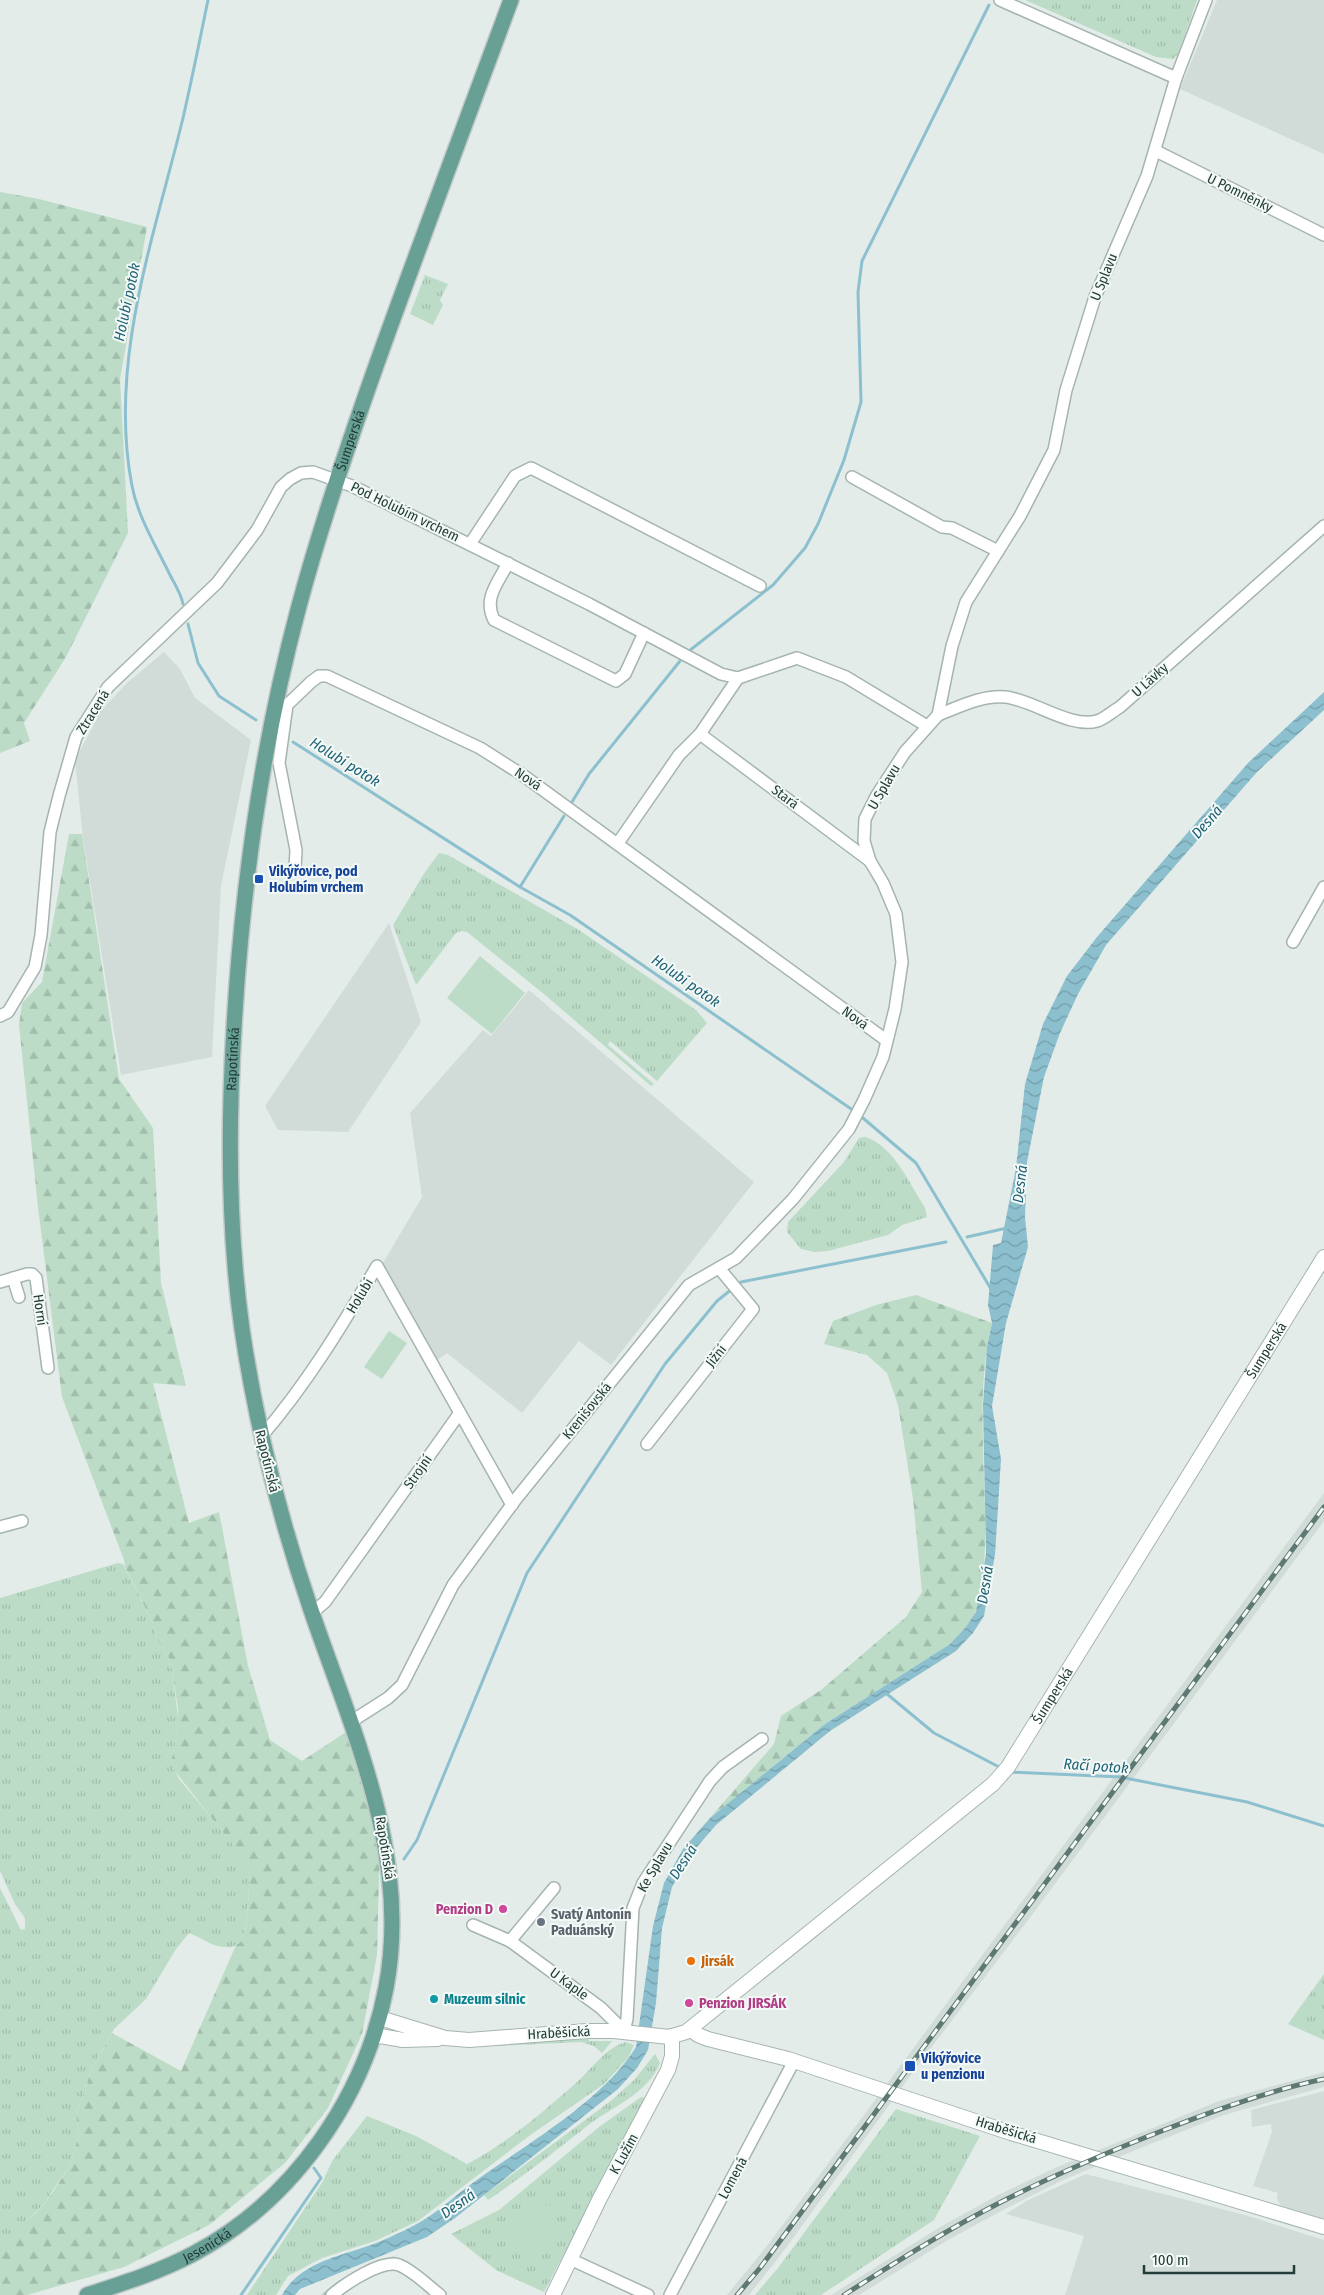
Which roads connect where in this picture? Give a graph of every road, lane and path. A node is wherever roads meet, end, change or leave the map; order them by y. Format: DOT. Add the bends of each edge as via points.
graph roads {
  1 [pos="511,0"];
  2 [pos="1000,0"];
  3 [pos="1206,0"];
  4 [pos="1176,78"];
  5 [pos="1156,151"];
  6 [pos="1324,235"];
  7 [pos="852,477"];
  8 [pos="337,479"];
  9 [pos="1324,526"];
  10 [pos="470,544"];
  11 [pos="998,551"];
  12 [pos="508,564"];
  13 [pos="760,586"];
  14 [pos="175,624"];
  15 [pos="644,633"];
  16 [pos="738,678"];
  17 [pos="938,715"];
  18 [pos="927,726"];
  19 [pos="271,729"];
  20 [pos="700,734"];
  21 [pos="618,843"];
  22 [pos="870,861"];
  23 [pos="295,869"];
  24 [pos="1324,886"];
  25 [pos="1293,942"];
  26 [pos="4,1014"];
  27 [pos="886,1040"];
  28 [pos="852,1123"];
  29 [pos="1324,1257"];
  30 [pos="719,1268"];
  31 [pos="13,1278"];
  32 [pos="0,1282"];
  33 [pos="19,1297"];
  34 [pos="48,1368"];
  35 [pos="459,1414"];
  36 [pos="261,1437"];
  37 [pos="647,1444"];
  38 [pos="512,1505"];
  39 [pos="22,1521"];
  40 [pos="0,1527"];
  41 [pos="312,1613"];
  42 [pos="352,1722"];
  43 [pos="762,1738"];
  44 [pos="554,1888"];
  45 [pos="473,1924"];
  46 [pos="510,1941"];
  47 [pos="380,2018"];
  48 [pos="690,2029"];
  49 [pos="629,2032"];
  50 [pos="374,2035"];
  51 [pos="672,2036"];
  52 [pos="445,2038"];
  53 [pos="794,2061"];
  54 [pos="305,2160"];
  55 [pos="1324,2227"];
  56 [pos="568,2264"];
  57 [pos="88,2295"];
  58 [pos="332,2295"];
  59 [pos="440,2295"];
  60 [pos="553,2295"];
  61 [pos="648,2295"];
  62 [pos="670,2295"];
  1 -- 8 [label="main road, Šumperská"];
  2 -- 4 [label="street"];
  3 -- 4 [label="street, U Splavu"];
  4 -- 5 [label="street, U Splavu"];
  5 -- 6 [label="street, U Pomněnky"];
  5 -- 11 [label="street, U Splavu" via="1096,297 1066,390 1054,450"];
  7 -- 11 [label="street" via="942,527 952,528"];
  8 -- 10 [label="street, Pod Holubím vrchem"];
  8 -- 14 [label="street, Pod Holubím vrchem" via="307,472 284,484 243,550 217,583"];
  8 -- 19 [label="main road, Šumperská" via="298,609"];
  9 -- 17 [label="street, U Lávky" via="1120,707 1097,721 1059,716 1006,697 972,702"];
  10 -- 12 [label="street, Pod Holubím vrchem"];
  10 -- 13 [label="street, Pod Holubím vrchem" via="515,476 532,468"];
  11 -- 17 [label="street, U Splavu" via="966,602 952,646"];
  12 -- 15 [label="street, Pod Holubím vrchem"];
  12 -- 15 [label="street" via="489,599 494,620 616,681 625,674"];
  14 -- 26 [label="street, Ztracená" via="108,687 76,737 50,832 41,935 34,966"];
  15 -- 16 [label="street, Pod Holubím vrchem" via="721,674"];
  16 -- 18 [label="street" via="797,658 846,677"];
  16 -- 20 [label="street"];
  17 -- 18 [label="street, U Splavu"];
  18 -- 22 [label="street, U Splavu" via="905,752 865,819 864,841"];
  19 -- 36 [label="main road, Rapotínská" via="242,920 230,1138 236,1282"];
  20 -- 21 [label="street" via="679,755"];
  20 -- 22 [label="street, Stará"];
  21 -- 23 [label="street, Nová" via="480,748 334,679 319,676 287,705 279,756 296,850"];
  21 -- 27 [label="street, Nová"];
  22 -- 27 [label="street, U Splavu" via="896,914 902,962 895,1009"];
  24 -- 25 [label="street"];
  27 -- 28 [label="street, U Splavu" via="883,1057"];
  28 -- 30 [label="street, Krenišovská" via="793,1199 736,1258"];
  29 -- 48 [label="street, Šumperská" via="1005,1770 794,1947"];
  30 -- 37 [label="street, Jižní" via="753,1309"];
  30 -- 38 [label="street, Krenišovská" via="689,1285"];
  31 -- 32 [label="street, Horní"];
  31 -- 33 [label="street, Horní"];
  31 -- 34 [label="street, Horní" via="32,1274 36,1278"];
  35 -- 36 [label="street, Holubí" via="377,1266 349,1315 286,1409"];
  35 -- 38 [label="street"];
  35 -- 41 [label="street, Strojní" via="326,1602"];
  36 -- 41 [label="main road, Rapotínská" via="285,1531"];
  38 -- 42 [label="street, Krenišovská" via="453,1585 402,1685"];
  39 -- 40 [label="street"];
  41 -- 42 [label="main road, Rapotínská"];
  42 -- 47 [label="main road, Rapotínská" via="378,1807 391,1880 392,1942"];
  43 -- 49 [label="street, Ke Splavu" via="723,1767 710,1781 643,1883 633,1908 626,2019"];
  44 -- 46 [label="street"];
  45 -- 46 [label="street, U Kaple"];
  46 -- 49 [label="street, U Kaple" via="602,2008"];
  47 -- 50 [label="main road, Rapotínská"];
  47 -- 52 [label="street, Hraběšická"];
  48 -- 51 [label="street, Šumperská"];
  48 -- 53 [label="street, Hraběšická" via="708,2039"];
  49 -- 51 [label="street, Hraběšická"];
  49 -- 52 [label="street, Hraběšická" via="549,2032 469,2040"];
  50 -- 52 [label="street, Hraběšická" via="403,2040"];
  50 -- 54 [label="main road, Rapotínská" via="359,2075 338,2114"];
  51 -- 56 [label="street, K Lužím" via="668,2070"];
  53 -- 55 [label="street, Hraběšická" via="1011,2132"];
  53 -- 62 [label="street, Lomená"];
  54 -- 57 [label="main road, Jesenická" via="276,2193 218,2239 154,2273"];
  56 -- 60 [label="street, K Lužím"];
  56 -- 61 [label="street"];
  58 -- 59 [label="street" via="378,2267 393,2264 406,2269"];
}
